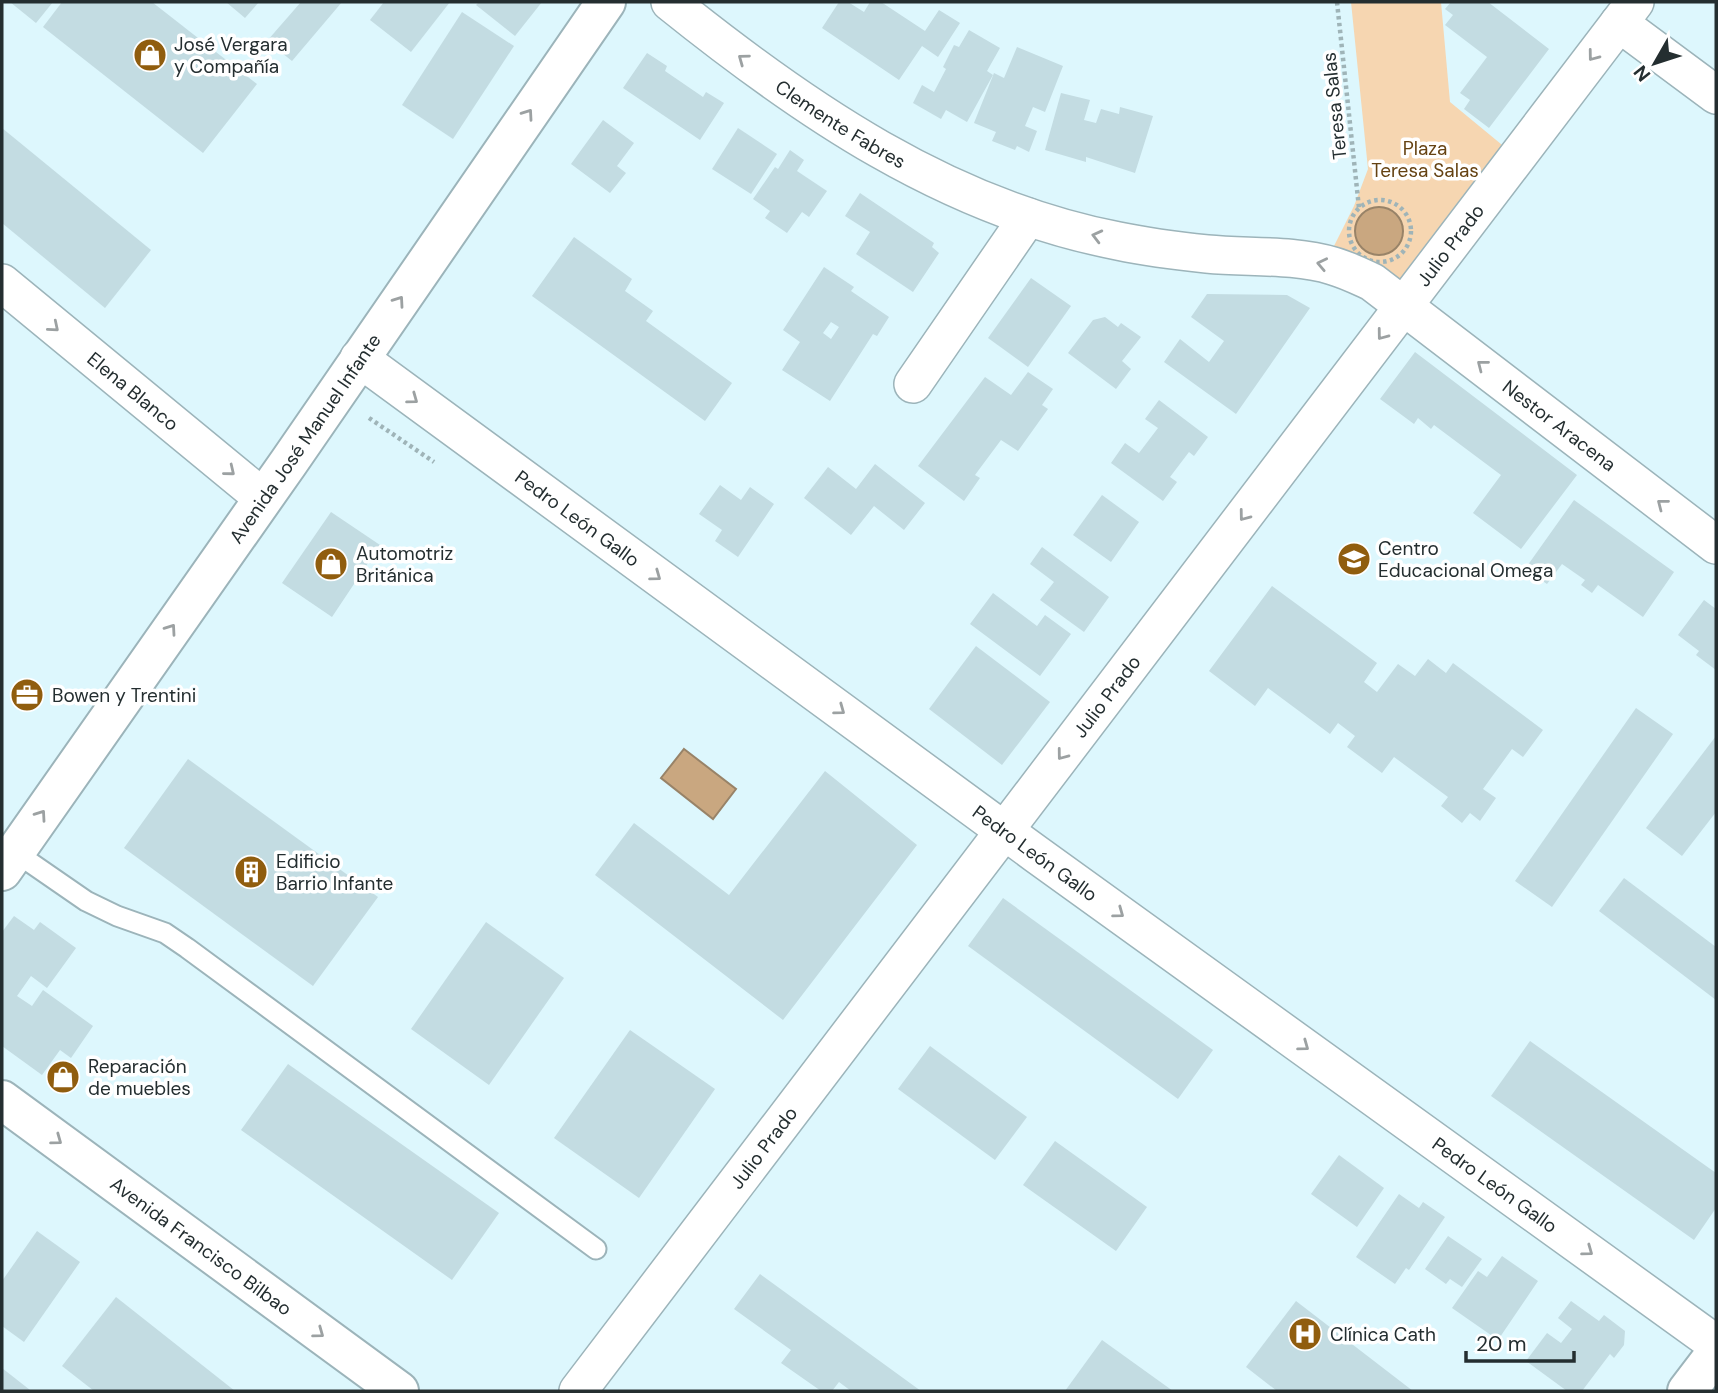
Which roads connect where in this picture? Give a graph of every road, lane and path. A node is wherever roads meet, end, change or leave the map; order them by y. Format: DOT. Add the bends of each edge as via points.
graph roads {
  1 [pos="606,2"];
  2 [pos="670,2"];
  3 [pos="1337,2"];
  4 [pos="1627,12"];
  5 [pos="1716,95"];
  6 [pos="1359,208"];
  7 [pos="1028,217"];
  8 [pos="2,283"];
  9 [pos="1404,305"];
  10 [pos="359,358"];
  11 [pos="913,384"];
  12 [pos="263,498"];
  13 [pos="1716,545"];
  14 [pos="1004,831"];
  15 [pos="8,862"];
  16 [pos="2,1100"];
  17 [pos="596,1250"];
  18 [pos="1716,1344"];
  19 [pos="1716,1353"];
  20 [pos="399,1391"];
  21 [pos="578,1391"];
  22 [pos="1687,1391"];
  10 -- 1 [label="street, Avenida José Manuel Infante, one-way"];
  7 -- 2 [label="street, Clemente Fabres, one-way" via="912,167 826,118"];
  3 -- 6 [label="path, Teresa Salas"];
  4 -- 5 [label="street"];
  4 -- 9 [label="street, Julio Prado, one-way"];
  6 -- 6 [label="path" via="1349,225 1357,253 1376,263 1397,258 1411,230 1404,211 1387,201 1367,202"];
  9 -- 7 [label="street, Clemente Fabres, one-way" via="1372,282 1334,266 1118,241"];
  7 -- 11 [label="street"];
  8 -- 12 [label="street, Elena Blanco, one-way"];
  13 -- 9 [label="street, Nestor Aracena, one-way"];
  9 -- 14 [label="street, Julio Prado, one-way"];
  10 -- 12 [label="street, Avenida José Manuel Infante"];
  10 -- 14 [label="street, Pedro León Gallo, one-way"];
  15 -- 12 [label="street, Avenida José Manuel Infante, one-way"];
  14 -- 18 [label="street, Pedro León Gallo, one-way"];
  14 -- 21 [label="street, Julio Prado"];
  15 -- 17 [label="lane" via="117,916 165,933"];
  16 -- 20 [label="street, Avenida Francisco Bilbao, one-way"];
  19 -- 22 [label="street"];
}
